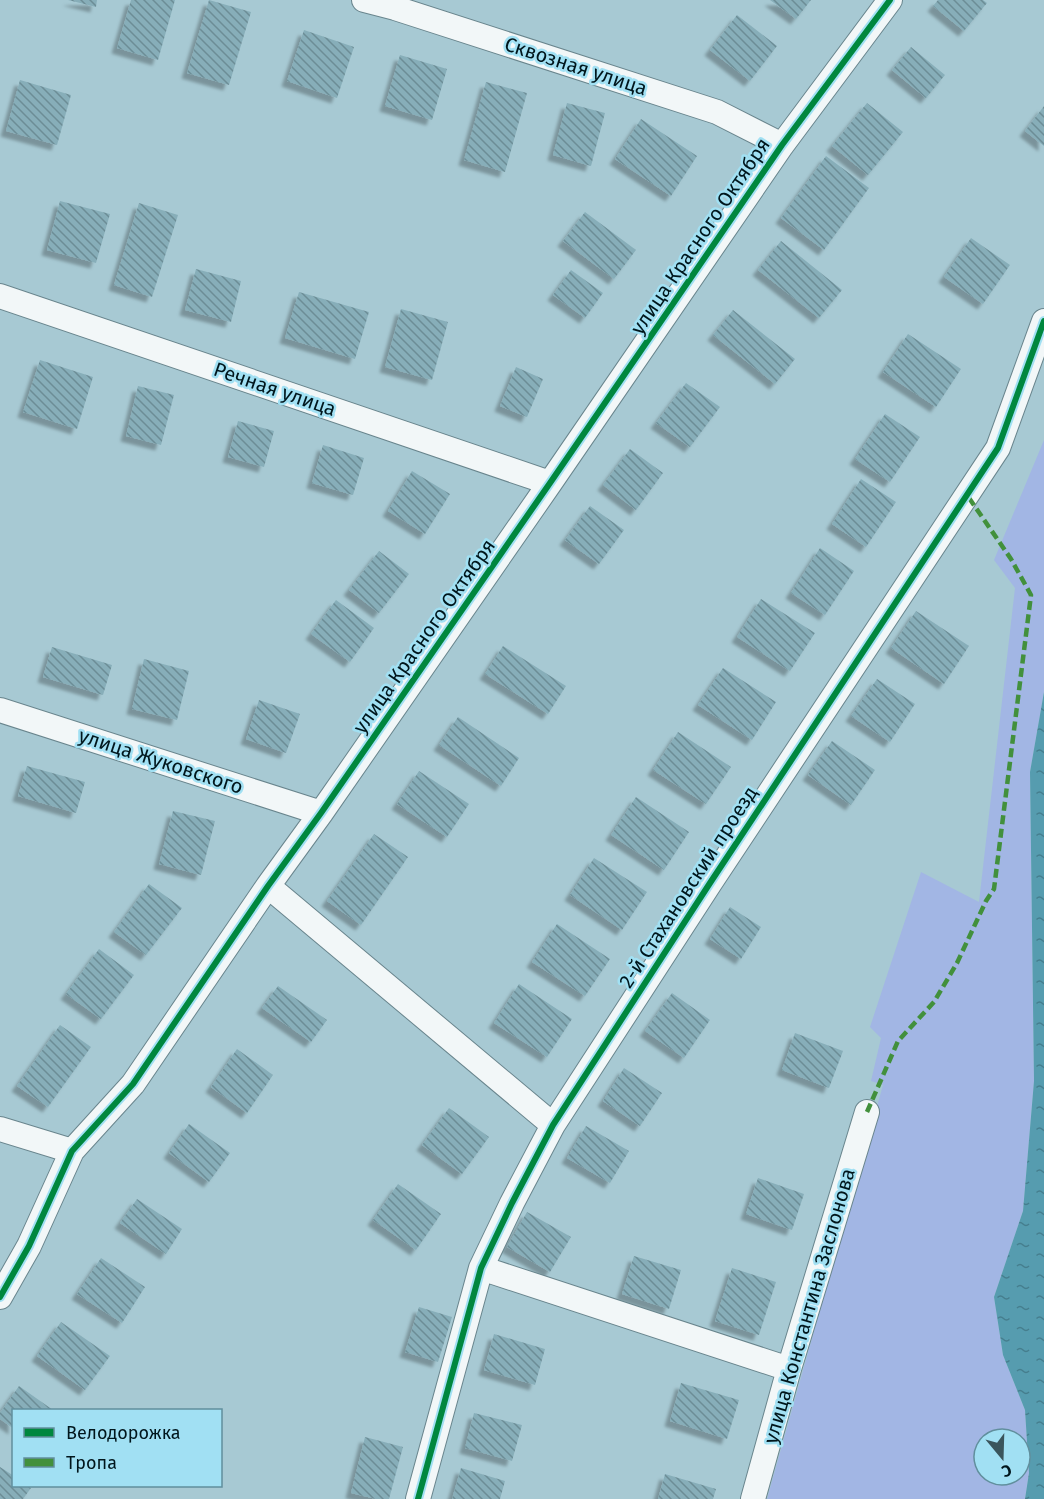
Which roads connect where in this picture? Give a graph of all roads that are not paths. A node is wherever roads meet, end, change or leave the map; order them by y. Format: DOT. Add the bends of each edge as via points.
graph roads {
  1 [pos="364,0"];
  2 [pos="890,0"];
  3 [pos="397,4"];
  4 [pos="782,145"];
  5 [pos="0,296"];
  6 [pos="1044,321"];
  7 [pos="550,483"];
  8 [pos="0,710"];
  9 [pos="321,813"];
  10 [pos="268,886"];
  11 [pos="867,1113"];
  12 [pos="553,1125"];
  13 [pos="0,1129"];
  14 [pos="72,1151"];
  15 [pos="481,1268"];
  16 [pos="0,1298"];
  17 [pos="789,1369"];
  18 [pos="418,1499"];
  19 [pos="753,1499"];
  1 -- 3 [label="street, Сквозная улица"];
  2 -- 4 [label="street, улица Красного Октября"];
  3 -- 4 [label="street, Сквозная улица" via="717,112"];
  4 -- 7 [label="street, улица Красного Октября"];
  5 -- 7 [label="street, Речная улица"];
  6 -- 12 [label="street, 2-й Стахановский проезд" via="998,448"];
  7 -- 9 [label="street, улица Красного Октября"];
  8 -- 9 [label="street, улица Жуковского"];
  9 -- 10 [label="street, улица Красного Октября"];
  10 -- 12 [label="street"];
  10 -- 14 [label="street, улица Красного Октября" via="133,1084"];
  11 -- 17 [label="street, улица Константина Заслонова"];
  12 -- 15 [label="street, 2-й Стахановский проезд"];
  13 -- 14 [label="street"];
  14 -- 16 [label="street, улица Красного Октября" via="29,1246"];
  15 -- 17 [label="street"];
  15 -- 18 [label="street, 2-й Стахановский проезд"];
  17 -- 19 [label="street, улица Константина Заслонова"];
}
